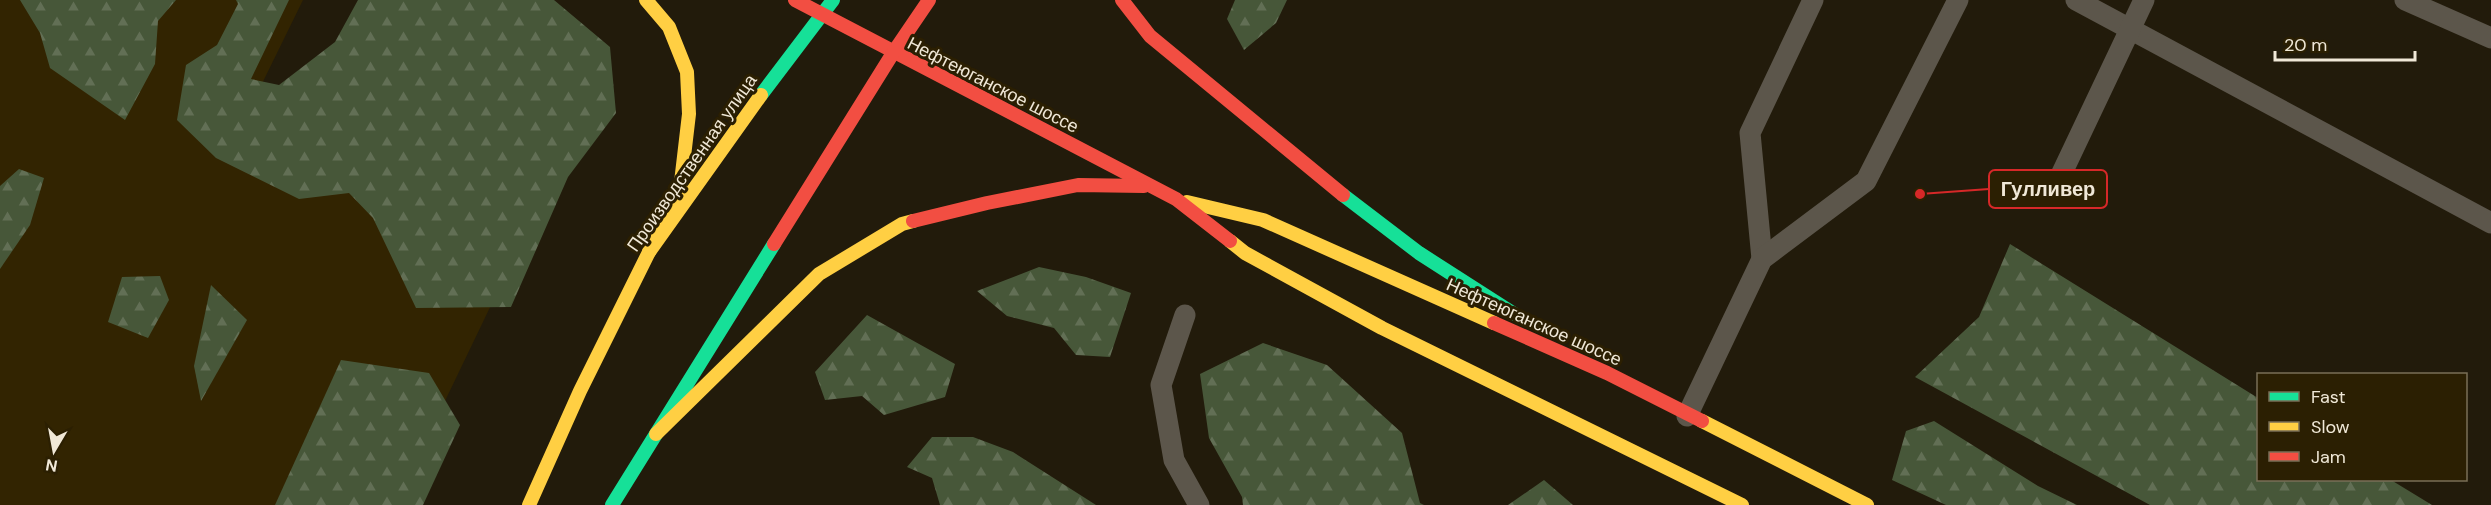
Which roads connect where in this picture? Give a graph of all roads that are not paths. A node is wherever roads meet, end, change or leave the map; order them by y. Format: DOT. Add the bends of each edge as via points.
graph roads {
  1 [pos="646,0"];
  2 [pos="795,0"];
  3 [pos="833,0"];
  4 [pos="929,0"];
  5 [pos="1122,0"];
  6 [pos="1814,0"];
  7 [pos="1958,0"];
  8 [pos="2076,0"];
  9 [pos="2144,0"];
  10 [pos="2405,0"];
  11 [pos="824,14"];
  12 [pos="2130,29"];
  13 [pos="2491,38"];
  14 [pos="893,53"];
  15 [pos="2060,177"];
  16 [pos="1149,186"];
  17 [pos="1176,200"];
  18 [pos="2491,223"];
  19 [pos="649,252"];
  20 [pos="1762,259"];
  21 [pos="1185,315"];
  22 [pos="1606,373"];
  23 [pos="1687,416"];
  24 [pos="656,434"];
  25 [pos="529,505"];
  26 [pos="612,505"];
  27 [pos="1199,505"];
  28 [pos="1742,505"];
  29 [pos="1867,505"];
  1 -- 19 [label="main road" via="669,27 687,72 688,114 681,182"];
  2 -- 11 [label="main road, Нефтеюганское шоссе"];
  3 -- 11 [label="main road, Производственная улица"];
  4 -- 14 [label="main road"];
  5 -- 22 [label="main road" via="1150,36 1346,198 1419,253"];
  6 -- 20 [label="lane" via="1750,133"];
  7 -- 20 [label="lane" via="1866,181"];
  8 -- 12 [label="lane"];
  9 -- 12 [label="lane"];
  10 -- 13 [label="lane"];
  11 -- 14 [label="main road, Нефтеюганское шоссе"];
  11 -- 19 [label="main road, Производственная улица" via="748,111"];
  12 -- 15 [label="lane"];
  12 -- 18 [label="lane"];
  14 -- 16 [label="main road, Нефтеюганское шоссе"];
  14 -- 24 [label="main road"];
  16 -- 17 [label="main road, Нефтеюганское шоссе"];
  16 -- 24 [label="main road" via="1078,185 902,224 819,274"];
  17 -- 22 [label="main road, Нефтеюганское шоссе" via="1263,220"];
  17 -- 28 [label="main road, Нефтеюганское шоссе" via="1245,254 1382,328"];
  19 -- 25 [label="main road, Производственная улица"];
  20 -- 23 [label="lane"];
  21 -- 27 [label="lane" via="1161,386 1174,460"];
  22 -- 23 [label="main road, Нефтеюганское шоссе"];
  23 -- 29 [label="main road, Нефтеюганское шоссе"];
  24 -- 26 [label="main road"];
}
